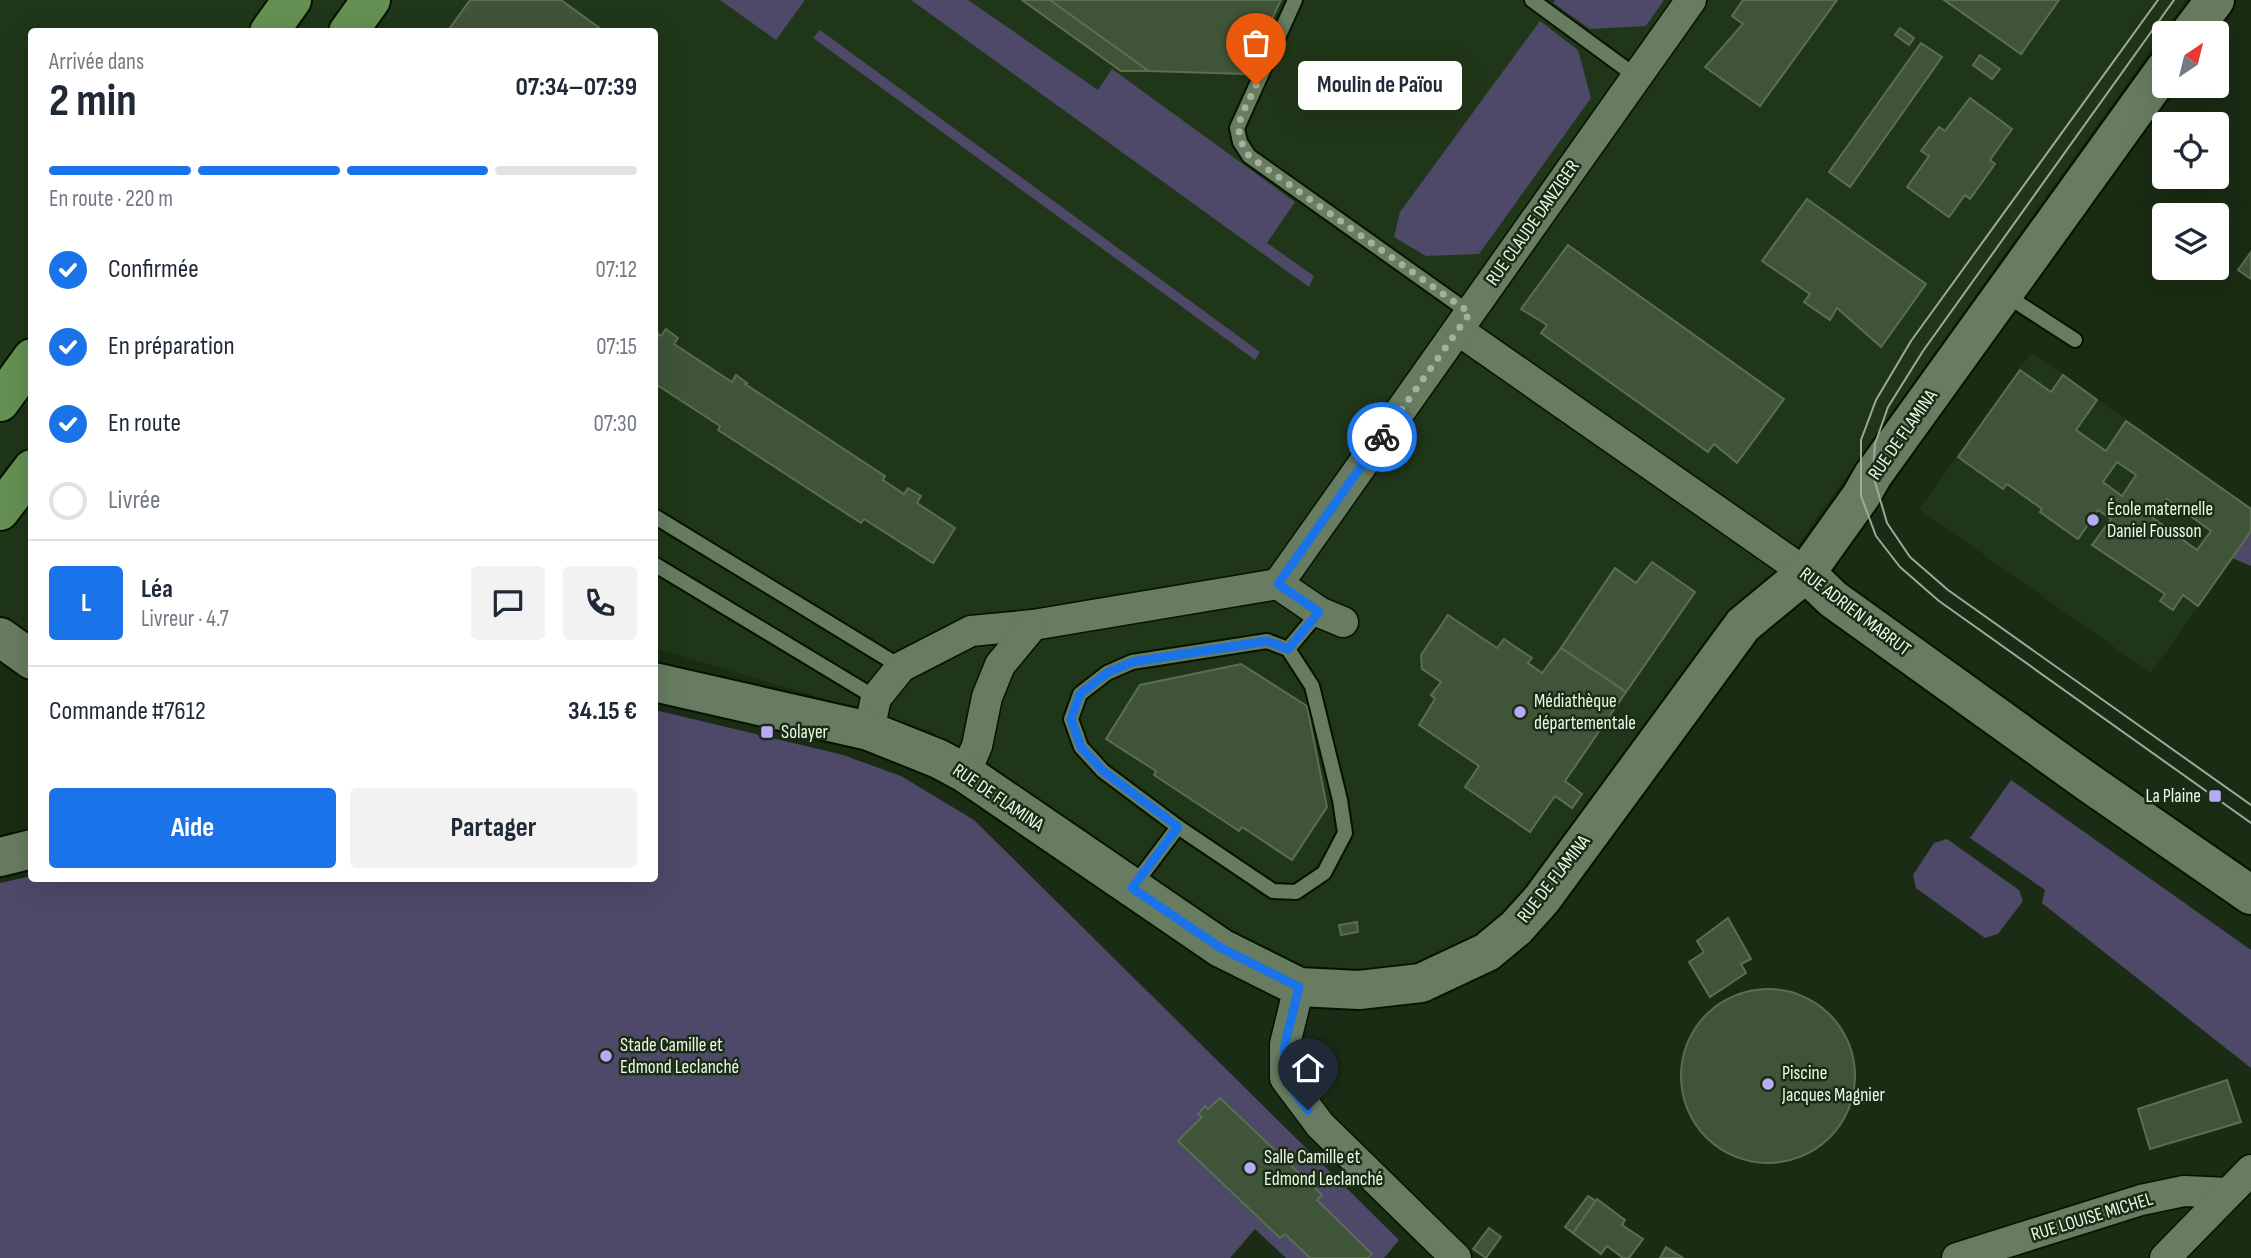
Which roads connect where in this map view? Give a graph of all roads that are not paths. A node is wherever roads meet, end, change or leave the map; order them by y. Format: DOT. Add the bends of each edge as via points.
graph roads {
  1 [pos="292,0"];
  2 [pos="371,0"];
  3 [pos="1295,0"];
  4 [pos="1532,0"];
  5 [pos="1691,0"];
  6 [pos="2214,0"];
  7 [pos="2199,21"];
  8 [pos="272,28"];
  9 [pos="351,28"];
  10 [pos="1637,77"];
  11 [pos="2152,87"];
  12 [pos="2003,293"];
  13 [pos="1464,321"];
  14 [pos="2076,340"];
  15 [pos="28,363"];
  16 [pos="0,401"];
  17 [pos="28,474"];
  18 [pos="0,511"];
  19 [pos="658,518"];
  20 [pos="658,567"];
  21 [pos="1806,573"];
  22 [pos="1278,584"];
  23 [pos="1331,617"];
  24 [pos="1033,625"];
  25 [pos="0,636"];
  26 [pos="1288,649"];
  27 [pos="28,657"];
  28 [pos="901,667"];
  29 [pos="658,683"];
  30 [pos="873,714"];
  31 [pos="965,773"];
  32 [pos="1178,827"];
  33 [pos="28,850"];
  34 [pos="0,857"];
  35 [pos="1132,888"];
  36 [pos="2251,895"];
  37 [pos="1299,987"];
  38 [pos="2251,1170"];
  39 [pos="2228,1193"];
  40 [pos="1456,1258"];
  41 [pos="1958,1258"];
  42 [pos="2165,1258"];
  1 -- 8 [label="main road"];
  2 -- 9 [label="main road"];
  3 -- 13 [label="lane" via="1237,128 1240,142 1249,156"];
  4 -- 10 [label="lane"];
  5 -- 10 [label="street, RUE CLAUDE DANZIGER"];
  6 -- 7 [label="street"];
  10 -- 13 [label="street, RUE CLAUDE DANZIGER"];
  11 -- 12 [label="street, RUE DE FLAMINA"];
  12 -- 14 [label="lane"];
  12 -- 21 [label="street, RUE DE FLAMINA"];
  13 -- 21 [label="street, RUE ADRIEN MABRUT"];
  13 -- 22 [label="street, RUE CLAUDE DANZIGER"];
  15 -- 16 [label="main road"];
  17 -- 18 [label="main road"];
  19 -- 28 [label="lane"];
  20 -- 30 [label="lane"];
  21 -- 36 [label="street, RUE ADRIEN MABRUT" via="1833,599"];
  21 -- 37 [label="street, RUE DE FLAMINA" via="1743,625 1542,899 1487,952 1421,983 1359,990"];
  22 -- 23 [label="street"];
  22 -- 24 [label="street"];
  23 -- 26 [label="lane"];
  24 -- 28 [label="street" via="971,631"];
  24 -- 31 [label="street" via="1000,665"];
  25 -- 27 [label="street"];
  26 -- 32 [label="lane" via="1267,641 1132,662 1107,673 1080,694 1071,719 1081,747 1103,771"];
  26 -- 32 [label="lane" via="1312,686 1340,800 1345,833 1324,873 1296,892 1273,891"];
  28 -- 30 [label="street"];
  29 -- 30 [label="street, RUE DE FLAMINA"];
  30 -- 31 [label="street, RUE DE FLAMINA"];
  31 -- 35 [label="street, RUE DE FLAMINA"];
  32 -- 35 [label="lane"];
  33 -- 34 [label="street"];
  35 -- 37 [label="street, RUE DE FLAMINA" via="1221,948"];
  37 -- 40 [label="street" via="1285,1044 1284,1078 1320,1125"];
  38 -- 39 [label="street"];
  39 -- 41 [label="street, RUE LOUISE MICHEL" via="2184,1191 2141,1200"];
  39 -- 42 [label="street"];
}
